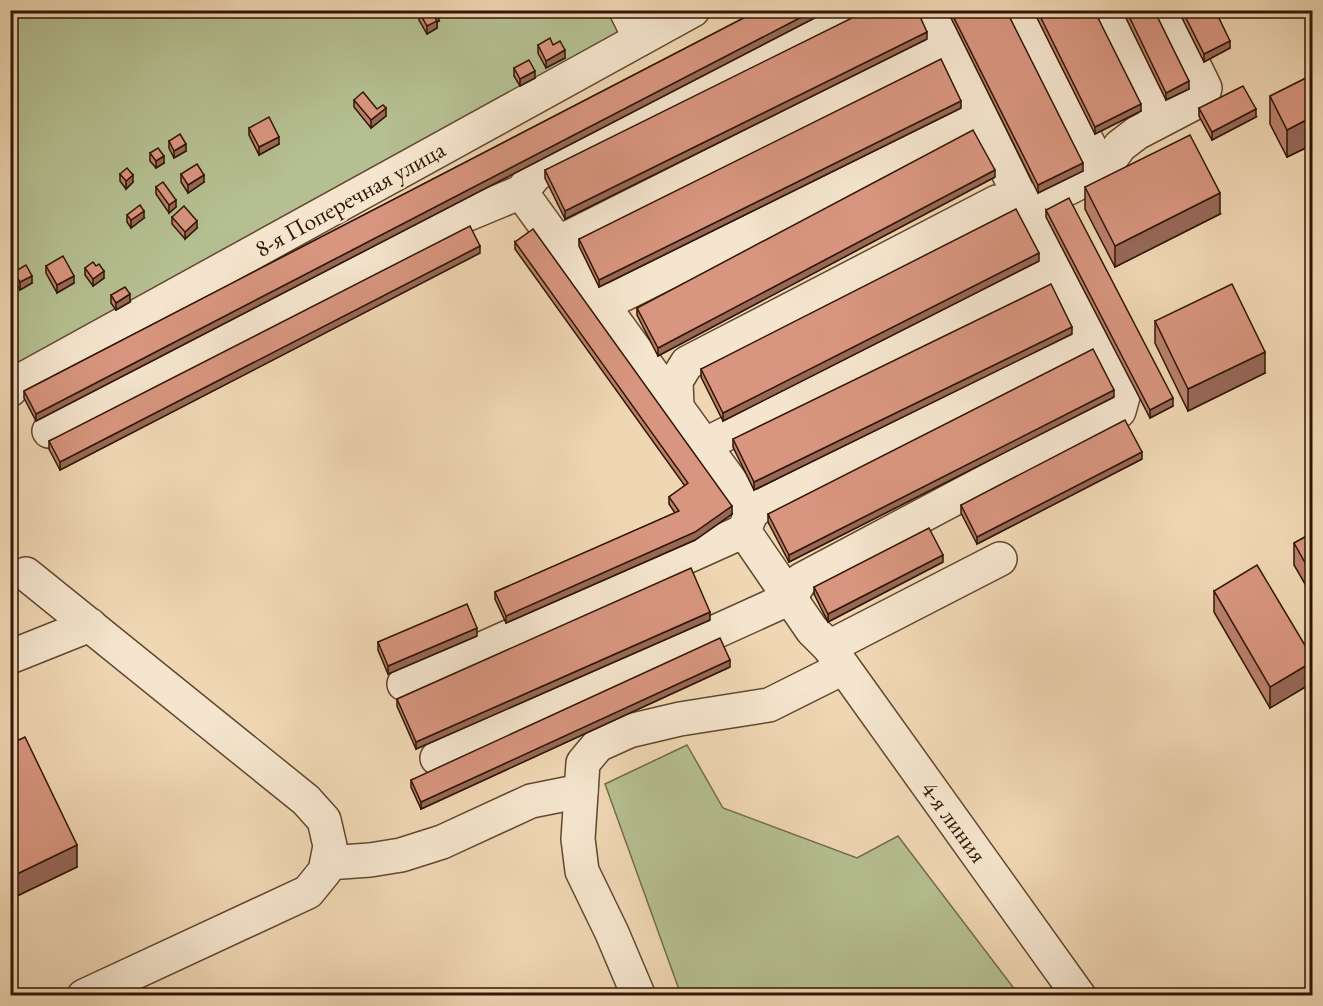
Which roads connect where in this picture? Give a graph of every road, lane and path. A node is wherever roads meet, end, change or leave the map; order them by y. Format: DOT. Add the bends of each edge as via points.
graph roads {
  1 [pos="626,10"];
  2 [pos="693,10"];
  3 [pos="852,10"];
  4 [pos="929,10"];
  5 [pos="1021,10"];
  6 [pos="1107,10"];
  7 [pos="1167,10"];
  8 [pos="640,39"];
  9 [pos="947,47"];
  10 [pos="981,117"];
  11 [pos="1161,120"];
  12 [pos="1102,171"];
  13 [pos="521,192"];
  14 [pos="1022,201"];
  15 [pos="558,243"];
  16 [pos="1058,268"];
  17 [pos="603,305"];
  18 [pos="1094,336"];
  19 [pos="10,390"];
  20 [pos="676,407"];
  21 [pos="50,431"];
  22 [pos="704,445"];
  23 [pos="748,521"];
  24 [pos="1000,559"];
  25 [pos="26,573"];
  26 [pos="790,598"];
  27 [pos="90,625"];
  28 [pos="10,657"];
  29 [pos="836,657"];
  30 [pos="404,684"];
  31 [pos="437,758"];
  32 [pos="582,777"];
  33 [pos="327,863"];
  34 [pos="637,993"];
  35 [pos="84,996"];
  36 [pos="1079,996"];
  1 -- 8 [label="street"];
  2 -- 8 [label="street, 8-я Поперечная улица"];
  3 -- 13 [label="street" via="536,174"];
  4 -- 9 [label="street"];
  5 -- 12 [label="street"];
  6 -- 11 [label="street"];
  7 -- 11 [label="street" via="1205,88 1202,99"];
  8 -- 19 [label="street, 8-я Поперечная улица" via="16,383"];
  9 -- 10 [label="street"];
  9 -- 15 [label="street"];
  10 -- 14 [label="street"];
  10 -- 17 [label="street"];
  11 -- 12 [label="street" via="1120,146"];
  12 -- 14 [label="street" via="1047,199"];
  13 -- 15 [label="street, 4-я линия"];
  13 -- 21 [label="street" via="461,217"];
  14 -- 16 [label="street"];
  14 -- 20 [label="street" via="997,202 687,363 676,381"];
  15 -- 17 [label="street, 4-я линия"];
  16 -- 18 [label="street"];
  16 -- 22 [label="street"];
  17 -- 20 [label="street, 4-я линия"];
  18 -- 23 [label="street"];
  18 -- 26 [label="street" via="1124,393 1119,411 801,580"];
  20 -- 22 [label="street, 4-я линия"];
  22 -- 23 [label="street, 4-я линия"];
  23 -- 26 [label="street, 4-я линия"];
  23 -- 30 [label="street"];
  24 -- 29 [label="street"];
  25 -- 27 [label="street"];
  26 -- 29 [label="street, 4-я линия"];
  26 -- 31 [label="street"];
  27 -- 28 [label="street"];
  27 -- 33 [label="street" via="306,800 324,820 330,846"];
  29 -- 32 [label="street" via="769,705 680,718 628,731 598,745"];
  29 -- 36 [label="street, 4-я линия"];
  32 -- 33 [label="street" via="442,843 401,855"];
  32 -- 34 [label="street" via="578,839 582,871"];
  33 -- 35 [label="street" via="308,892"];
}
